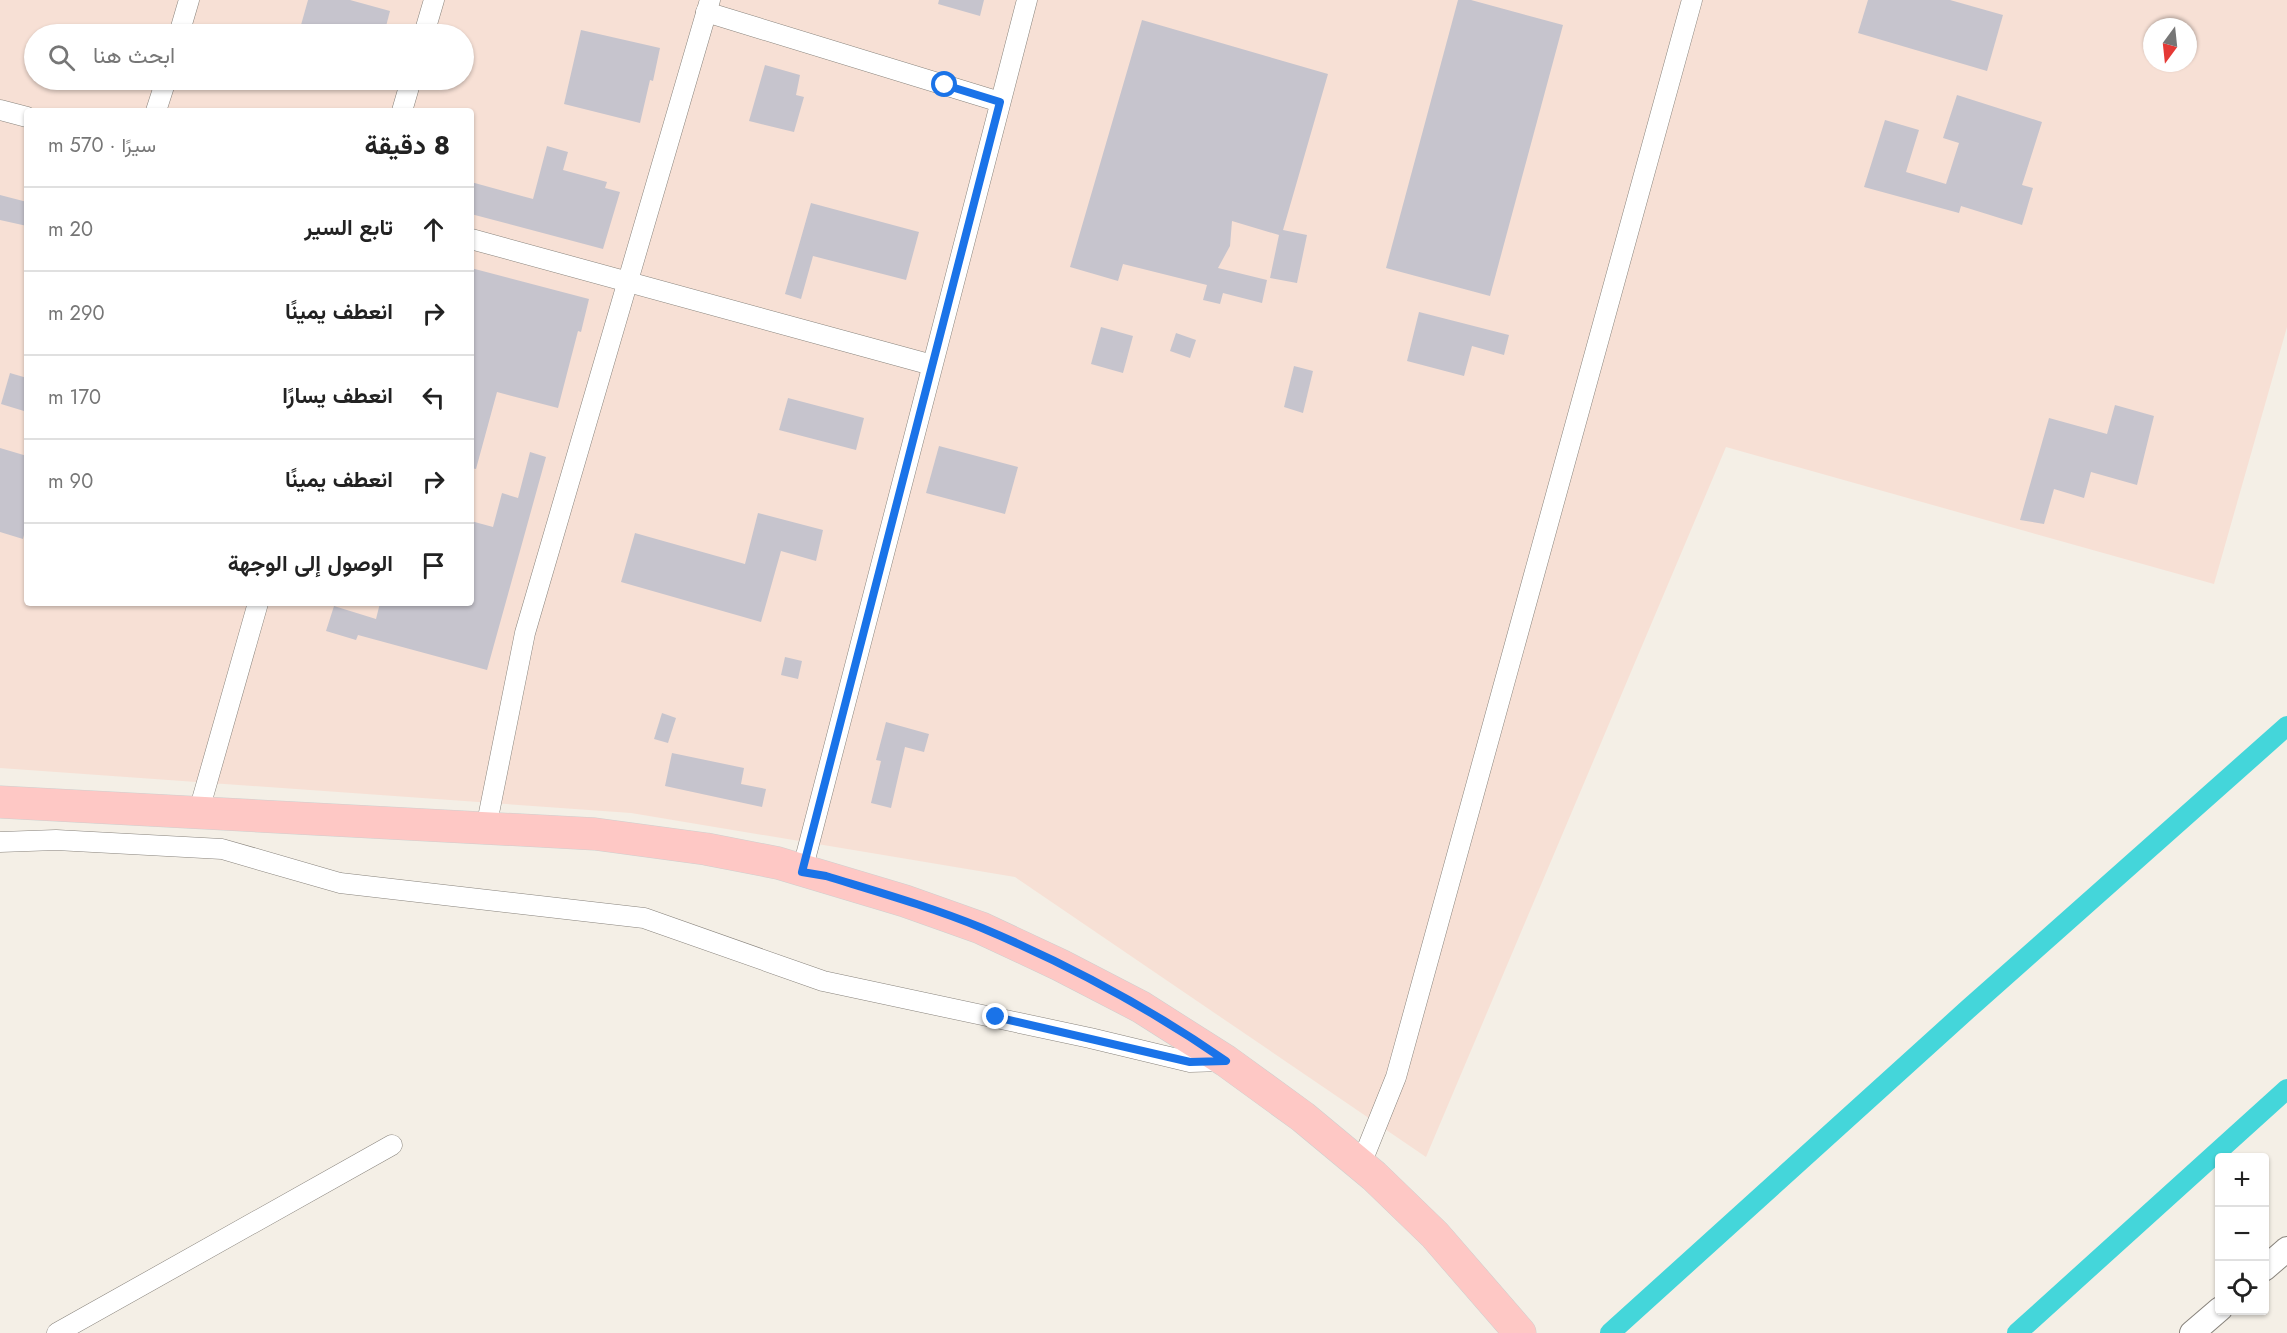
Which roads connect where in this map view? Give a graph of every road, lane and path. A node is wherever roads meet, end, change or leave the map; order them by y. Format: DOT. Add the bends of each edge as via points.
graph roads {
  1 [pos="189,0"];
  2 [pos="434,0"];
  3 [pos="1027,0"];
  4 [pos="1692,0"];
  5 [pos="708,6"];
  6 [pos="182,24"];
  7 [pos="427,24"];
  8 [pos="163,90"];
  9 [pos="408,90"];
  10 [pos="1000,102"];
  11 [pos="157,108"];
  12 [pos="403,108"];
  13 [pos="0,110"];
  14 [pos="24,116"];
  15 [pos="474,240"];
  16 [pos="627,282"];
  17 [pos="932,365"];
  18 [pos="257,606"];
  19 [pos="0,802"];
  20 [pos="198,814"];
  21 [pos="486,828"];
  22 [pos="0,842"];
  23 [pos="802,872"];
  24 [pos="1226,1061"];
  25 [pos="392,1145"];
  26 [pos="1361,1164"];
  27 [pos="2287,1249"];
  28 [pos="2269,1265"];
  29 [pos="2215,1313"];
  30 [pos="57,1333"];
  31 [pos="1520,1333"];
  32 [pos="2192,1333"];
  1 -- 6 [label="street"];
  2 -- 7 [label="street"];
  3 -- 10 [label="street"];
  4 -- 26 [label="street" via="1396,1077"];
  5 -- 10 [label="street"];
  5 -- 16 [label="street"];
  8 -- 11 [label="street"];
  9 -- 12 [label="street"];
  10 -- 17 [label="street"];
  13 -- 14 [label="street"];
  15 -- 16 [label="street"];
  16 -- 17 [label="street"];
  16 -- 21 [label="street" via="525,633"];
  17 -- 23 [label="street"];
  18 -- 20 [label="street"];
  19 -- 20 [label="main road"];
  20 -- 21 [label="main road"];
  21 -- 23 [label="main road" via="595,834 706,849 778,863"];
  22 -- 24 [label="street" via="56,840 222,849 340,883 644,918 823,981 1190,1062"];
  23 -- 24 [label="main road" via="826,876 981,928 1141,1007"];
  24 -- 26 [label="main road"];
  25 -- 30 [label="street"];
  26 -- 31 [label="main road" via="1435,1236"];
  27 -- 28 [label="street"];
  29 -- 32 [label="street"];
}
